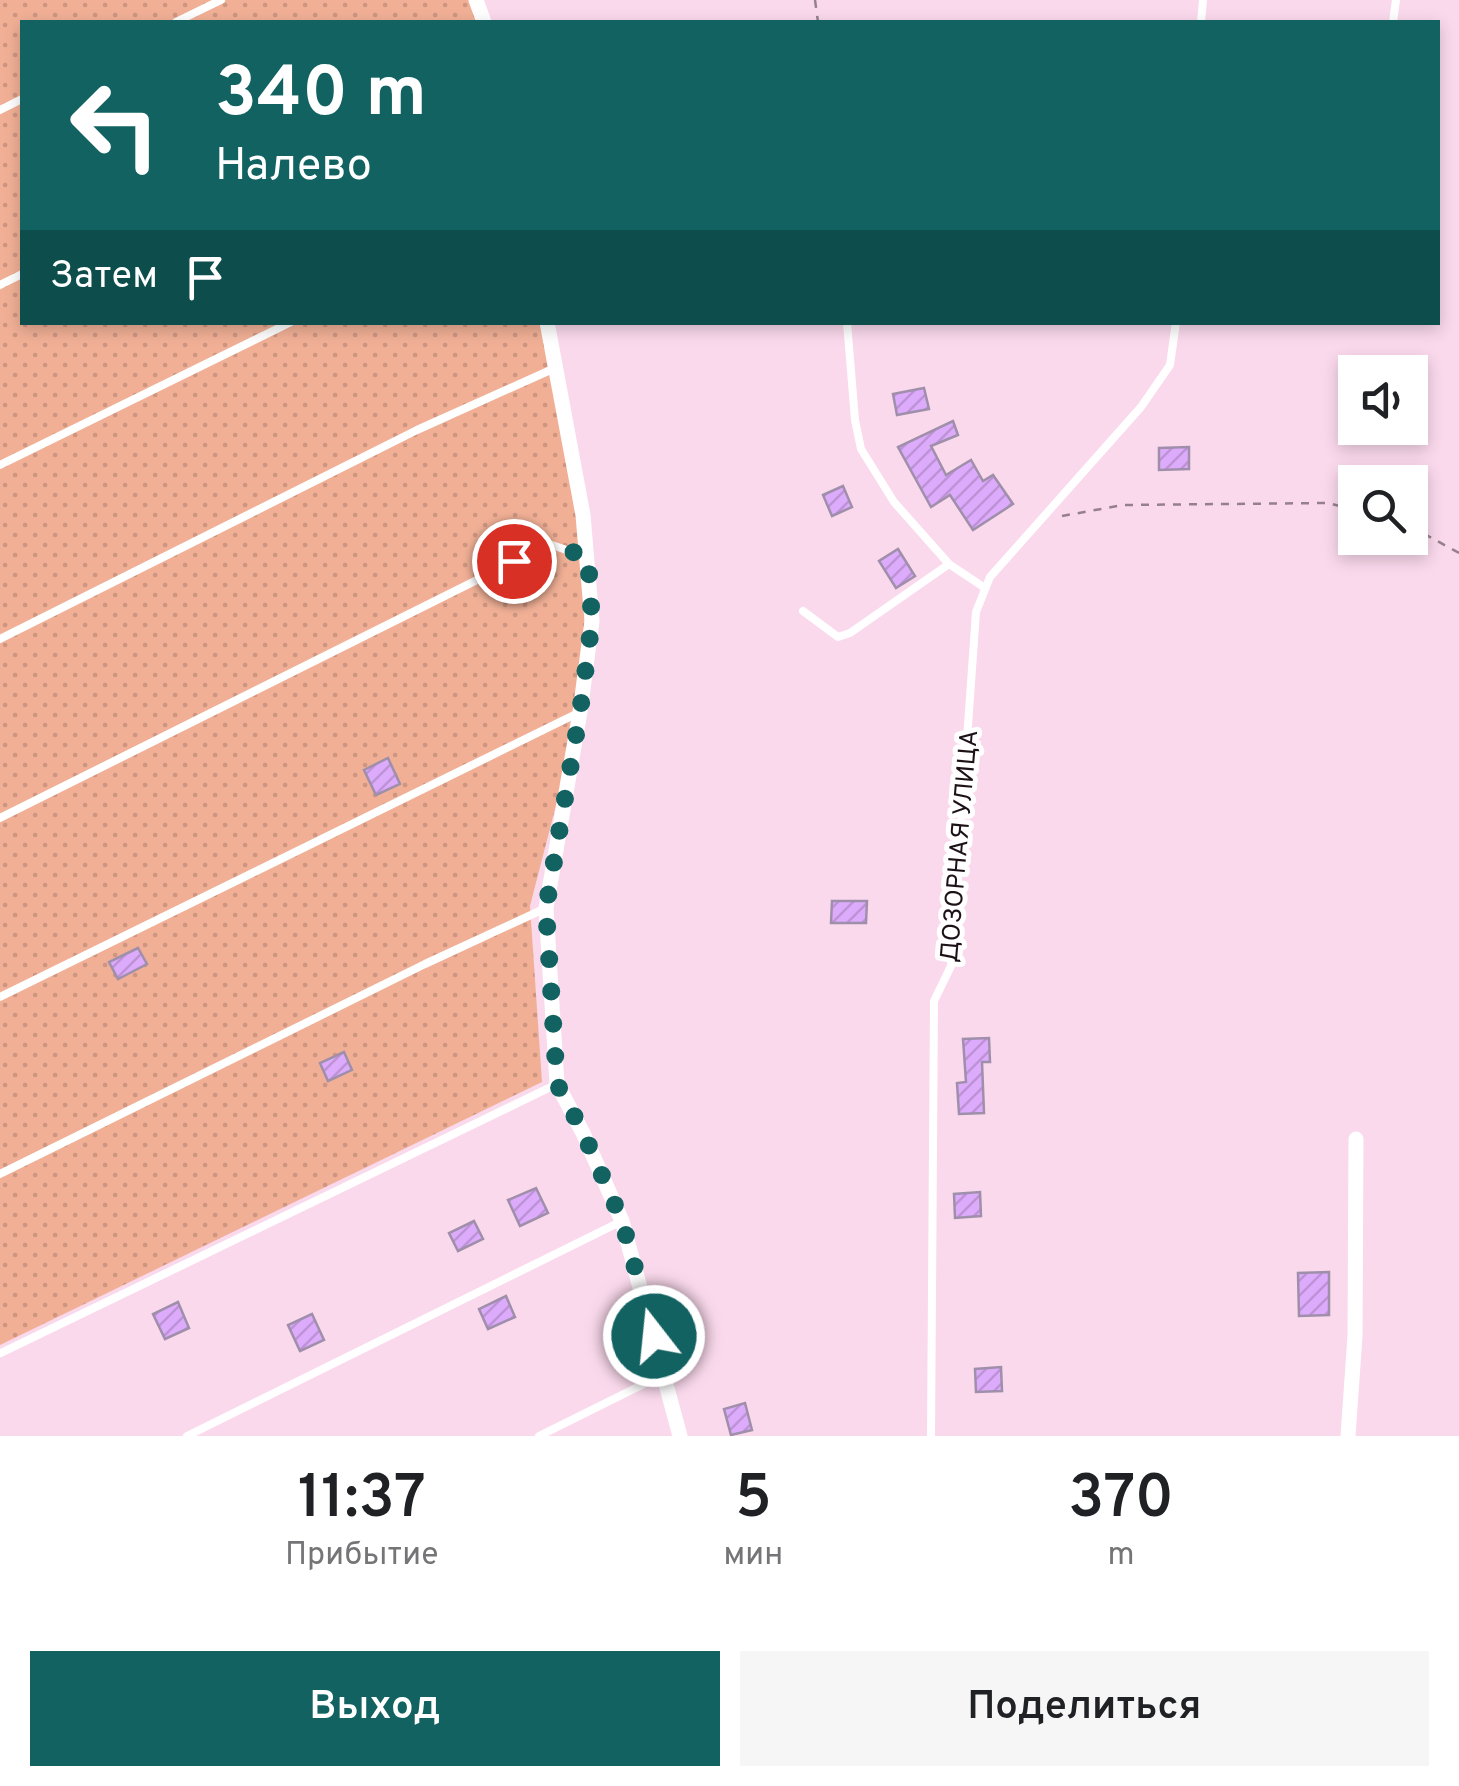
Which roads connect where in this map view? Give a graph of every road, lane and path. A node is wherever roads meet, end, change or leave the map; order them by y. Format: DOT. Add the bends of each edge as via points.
graph roads {
  1 [pos="221,0"];
  2 [pos="180,20"];
  3 [pos="285,325"];
  4 [pos="548,325"];
  5 [pos="847,325"];
  6 [pos="1176,325"];
  7 [pos="555,368"];
  8 [pos="0,465"];
  9 [pos="1338,506"];
  10 [pos="1041,520"];
  11 [pos="1428,536"];
  12 [pos="1459,553"];
  13 [pos="588,557"];
  14 [pos="949,564"];
  15 [pos="986,588"];
  16 [pos="803,612"];
  17 [pos="0,639"];
  18 [pos="580,712"];
  19 [pos="0,818"];
  20 [pos="546,908"];
  21 [pos="0,997"];
  22 [pos="557,1084"];
  23 [pos="1356,1139"];
  24 [pos="0,1174"];
  25 [pos="622,1221"];
  26 [pos="1,1353"];
  27 [pos="664,1374"];
  28 [pos="188,1436"];
  29 [pos="539,1436"];
  30 [pos="680,1436"];
  31 [pos="931,1436"];
  32 [pos="1348,1436"];
  1 -- 2 [label="lane"];
  3 -- 8 [label="lane"];
  4 -- 7 [label="street"];
  5 -- 14 [label="lane" via="861,449 894,502"];
  6 -- 10 [label="lane, ДОЗОРНАЯ УЛИЦА" via="1170,365 1151,393"];
  7 -- 13 [label="street"];
  7 -- 17 [label="lane"];
  9 -- 10 [label="path" via="1123,505"];
  10 -- 15 [label="lane, ДОЗОРНАЯ УЛИЦА"];
  11 -- 12 [label="path"];
  13 -- 18 [label="street" via="592,621"];
  13 -- 19 [label="lane" via="549,544"];
  14 -- 15 [label="lane"];
  14 -- 16 [label="lane" via="838,637"];
  15 -- 31 [label="lane, ДОЗОРНАЯ УЛИЦА" via="976,612 950,966 934,1001"];
  18 -- 20 [label="street"];
  18 -- 21 [label="lane"];
  20 -- 22 [label="street"];
  20 -- 24 [label="lane"];
  22 -- 25 [label="street"];
  22 -- 26 [label="lane"];
  23 -- 32 [label="street"];
  25 -- 27 [label="street"];
  25 -- 28 [label="lane"];
  27 -- 29 [label="lane"];
  27 -- 30 [label="street"];
}
